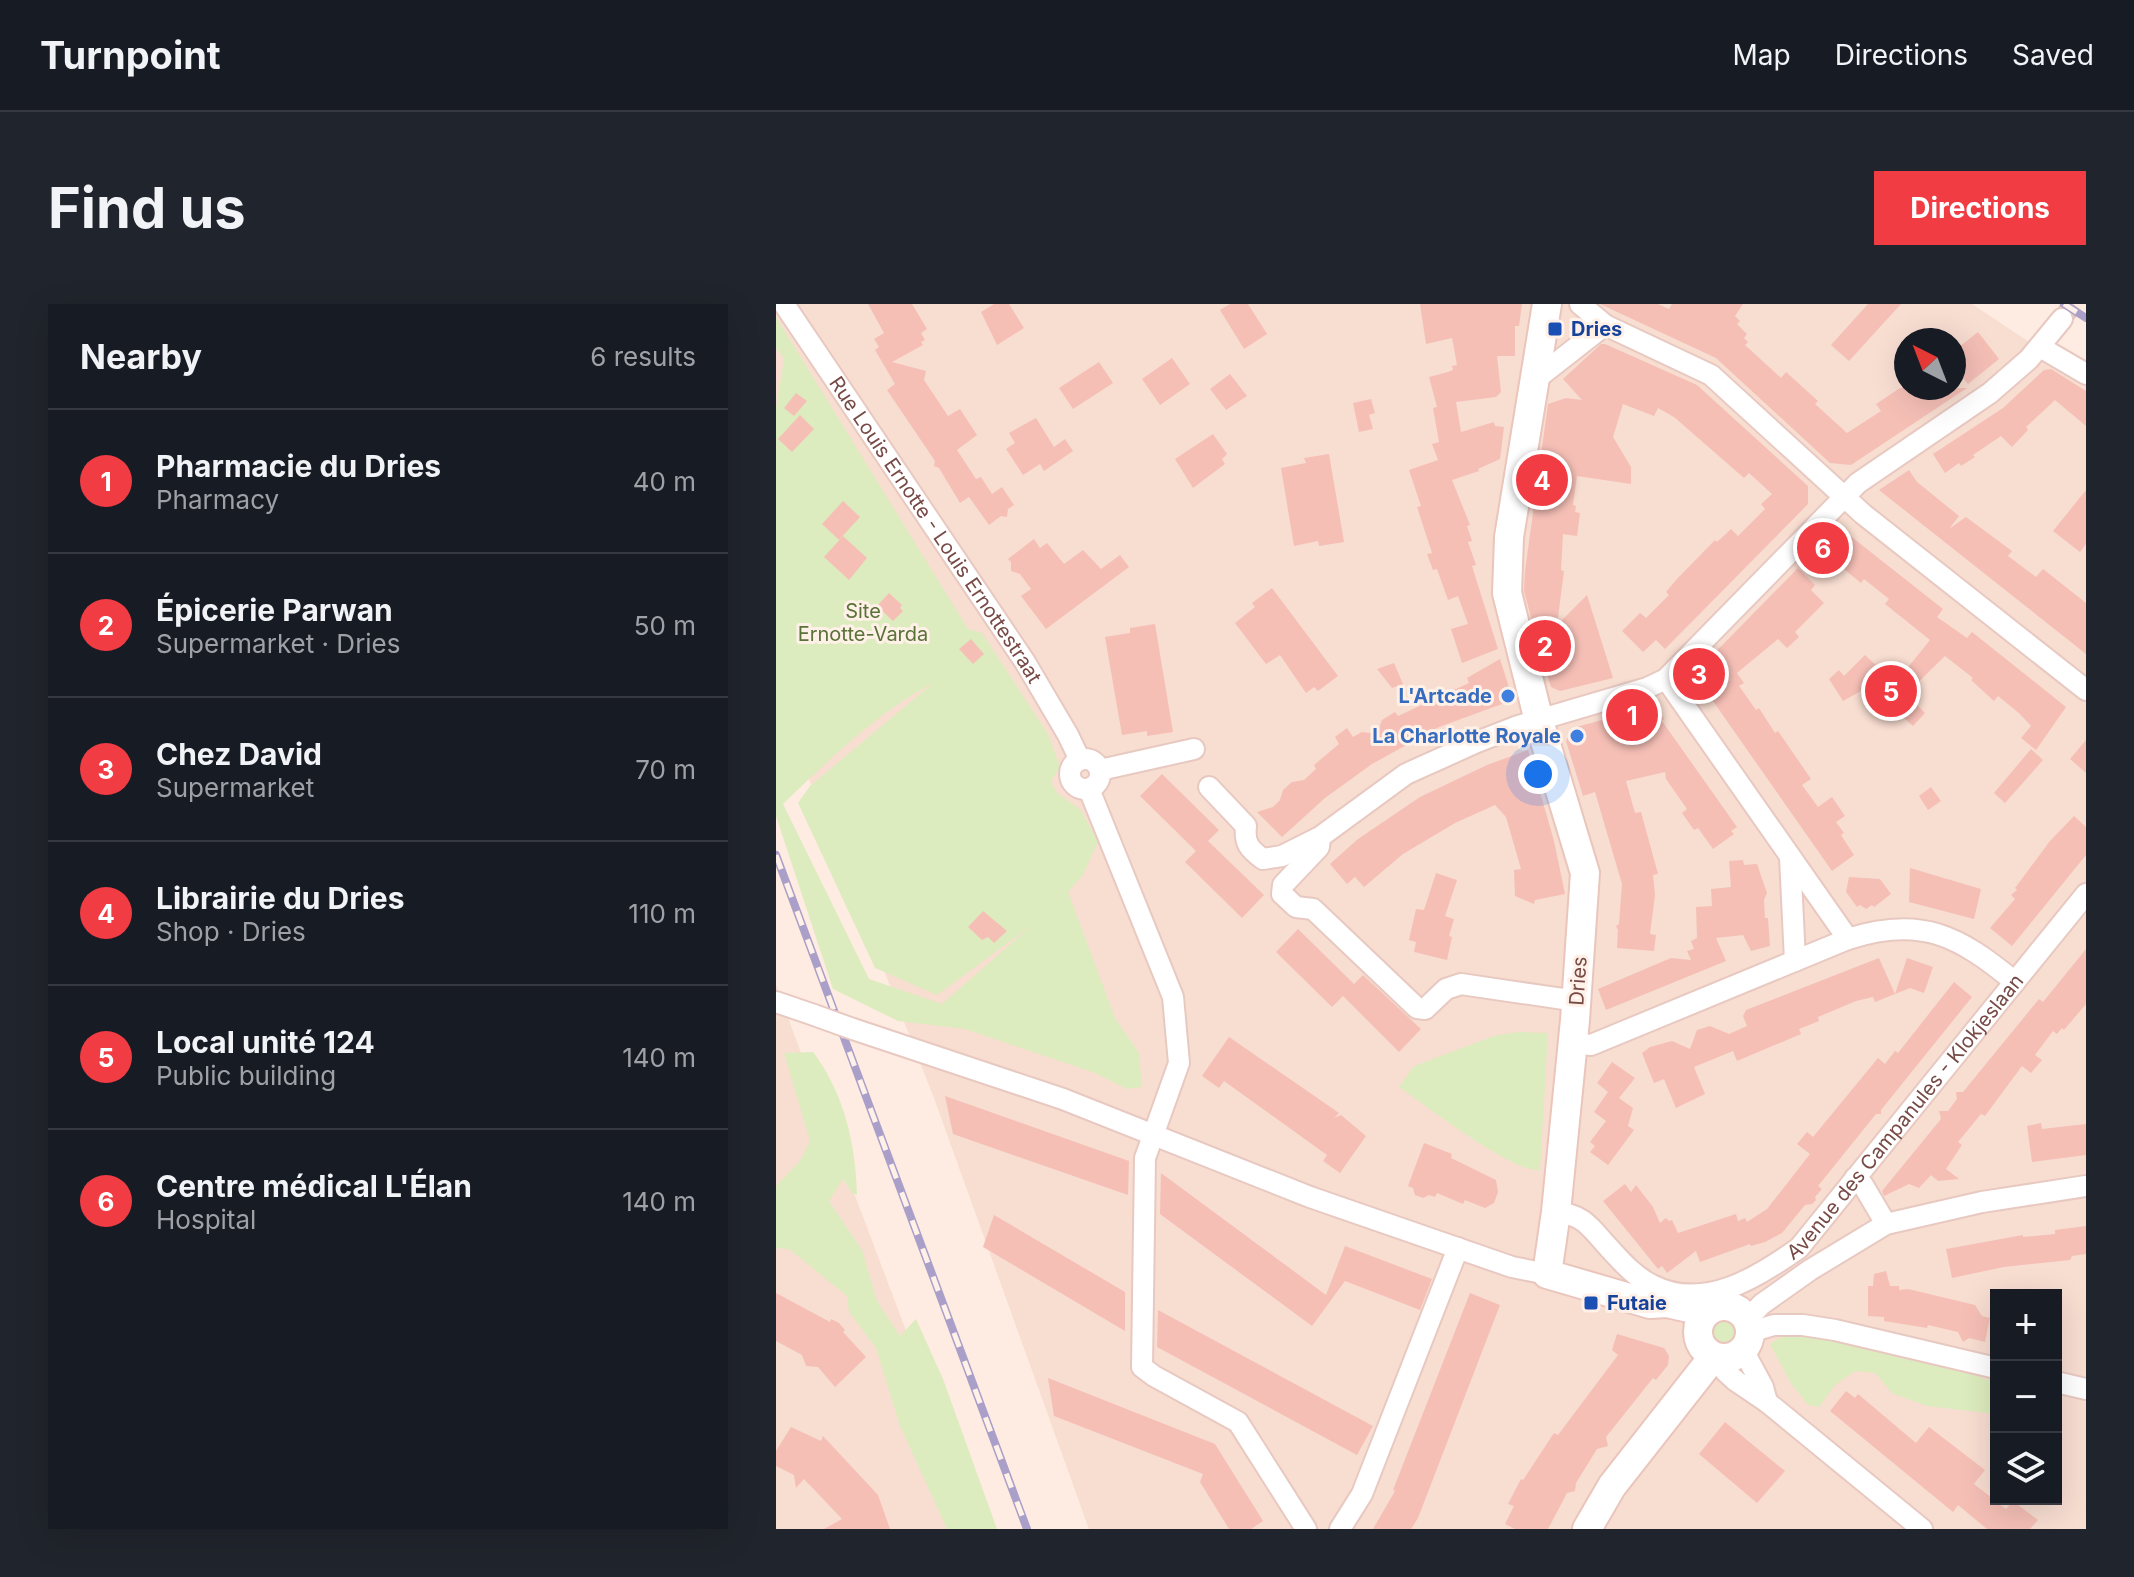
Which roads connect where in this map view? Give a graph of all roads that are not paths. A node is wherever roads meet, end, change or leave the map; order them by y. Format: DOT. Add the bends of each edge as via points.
graph roads {
  1 [pos="784,304"];
  2 [pos="1547,304"];
  3 [pos="1580,304"];
  4 [pos="2062,319"];
  5 [pos="1605,325"];
  6 [pos="2040,347"];
  7 [pos="2086,374"];
  8 [pos="1536,379"];
  9 [pos="1844,497"];
  10 [pos="1666,679"];
  11 [pos="2086,690"];
  12 [pos="1539,721"];
  13 [pos="1194,749"];
  14 [pos="1080,760"];
  15 [pos="1100,770"];
  16 [pos="1209,787"];
  17 [pos="1089,789"];
  18 [pos="1320,837"];
  19 [pos="1790,856"];
  20 [pos="2086,894"];
  21 [pos="1848,939"];
  22 [pos="1795,961"];
  23 [pos="2015,982"];
  24 [pos="1577,1001"];
  25 [pos="776,1002"];
  26 [pos="1573,1043"];
  27 [pos="1153,1134"];
  28 [pos="1855,1178"];
  29 [pos="2086,1186"];
  30 [pos="1556,1212"];
  31 [pos="1886,1224"];
  32 [pos="1458,1248"];
  33 [pos="1547,1274"];
  34 [pos="1722,1332"];
  35 [pos="1990,1367"];
  36 [pos="2062,1383"];
  37 [pos="2086,1389"];
  38 [pos="1306,1529"];
  39 [pos="1340,1529"];
  40 [pos="1587,1529"];
  41 [pos="1922,1529"];
  1 -- 14 [label="street, Rue Louis Ernotte - Louis Ernottestraat" via="1025,662"];
  2 -- 8 [label="street, Dries"];
  3 -- 5 [label="street"];
  4 -- 6 [label="street"];
  5 -- 8 [label="street"];
  5 -- 9 [label="street" via="1711,375"];
  6 -- 7 [label="street"];
  6 -- 9 [label="street" via="1990,393"];
  8 -- 12 [label="street, Dries" via="1509,537 1507,593"];
  9 -- 10 [label="street"];
  9 -- 11 [label="street"];
  10 -- 12 [label="street"];
  10 -- 19 [label="street"];
  12 -- 18 [label="street" via="1406,774"];
  12 -- 24 [label="street, Dries" via="1585,873"];
  13 -- 15 [label="street"];
  14 -- 15 [label="street" via="1092,761"];
  14 -- 17 [label="street, Rue Louis Ernotte - Louis Ernottestraat" via="1071,767 1070,779 1077,788"];
  15 -- 17 [label="street" via="1099,782"];
  16 -- 18 [label="street" via="1246,826 1250,850 1263,859 1282,856"];
  17 -- 27 [label="street, Rue Louis Ernotte - Louis Ernottestraat" via="1173,997 1179,1063"];
  18 -- 24 [label="street" via="1319,847 1283,885 1282,894 1296,907 1313,909 1417,1008 1425,1009 1446,989 1461,984"];
  19 -- 21 [label="street"];
  19 -- 22 [label="street"];
  20 -- 23 [label="street, Avenue des Campanules - Klokjeslaan"];
  21 -- 22 [label="street"];
  21 -- 23 [label="street" via="1879,930 1943,935"];
  22 -- 26 [label="street" via="1591,1045"];
  23 -- 28 [label="street, Avenue des Campanules - Klokjeslaan"];
  24 -- 26 [label="street, Dries"];
  25 -- 27 [label="street, bridge"];
  26 -- 30 [label="street, Dries"];
  27 -- 32 [label="street" via="1310,1197"];
  27 -- 38 [label="street, Rue Louis Ernotte - Louis Ernottestraat" via="1144,1173 1142,1367 1238,1422"];
  28 -- 31 [label="street"];
  28 -- 34 [label="street, Avenue des Campanules - Klokjeslaan" via="1799,1248 1749,1281 1723,1290"];
  29 -- 31 [label="street"];
  30 -- 33 [label="street, Dries"];
  30 -- 34 [label="street" via="1583,1219 1635,1274 1652,1286 1681,1293"];
  31 -- 34 [label="street"];
  32 -- 33 [label="street"];
  32 -- 39 [label="street" via="1362,1494"];
  33 -- 34 [label="street"];
  34 -- 35 [label="street" via="1803,1325"];
  34 -- 40 [label="street"];
  34 -- 41 [label="street" via="1725,1371"];
  36 -- 37 [label="street"];
}
